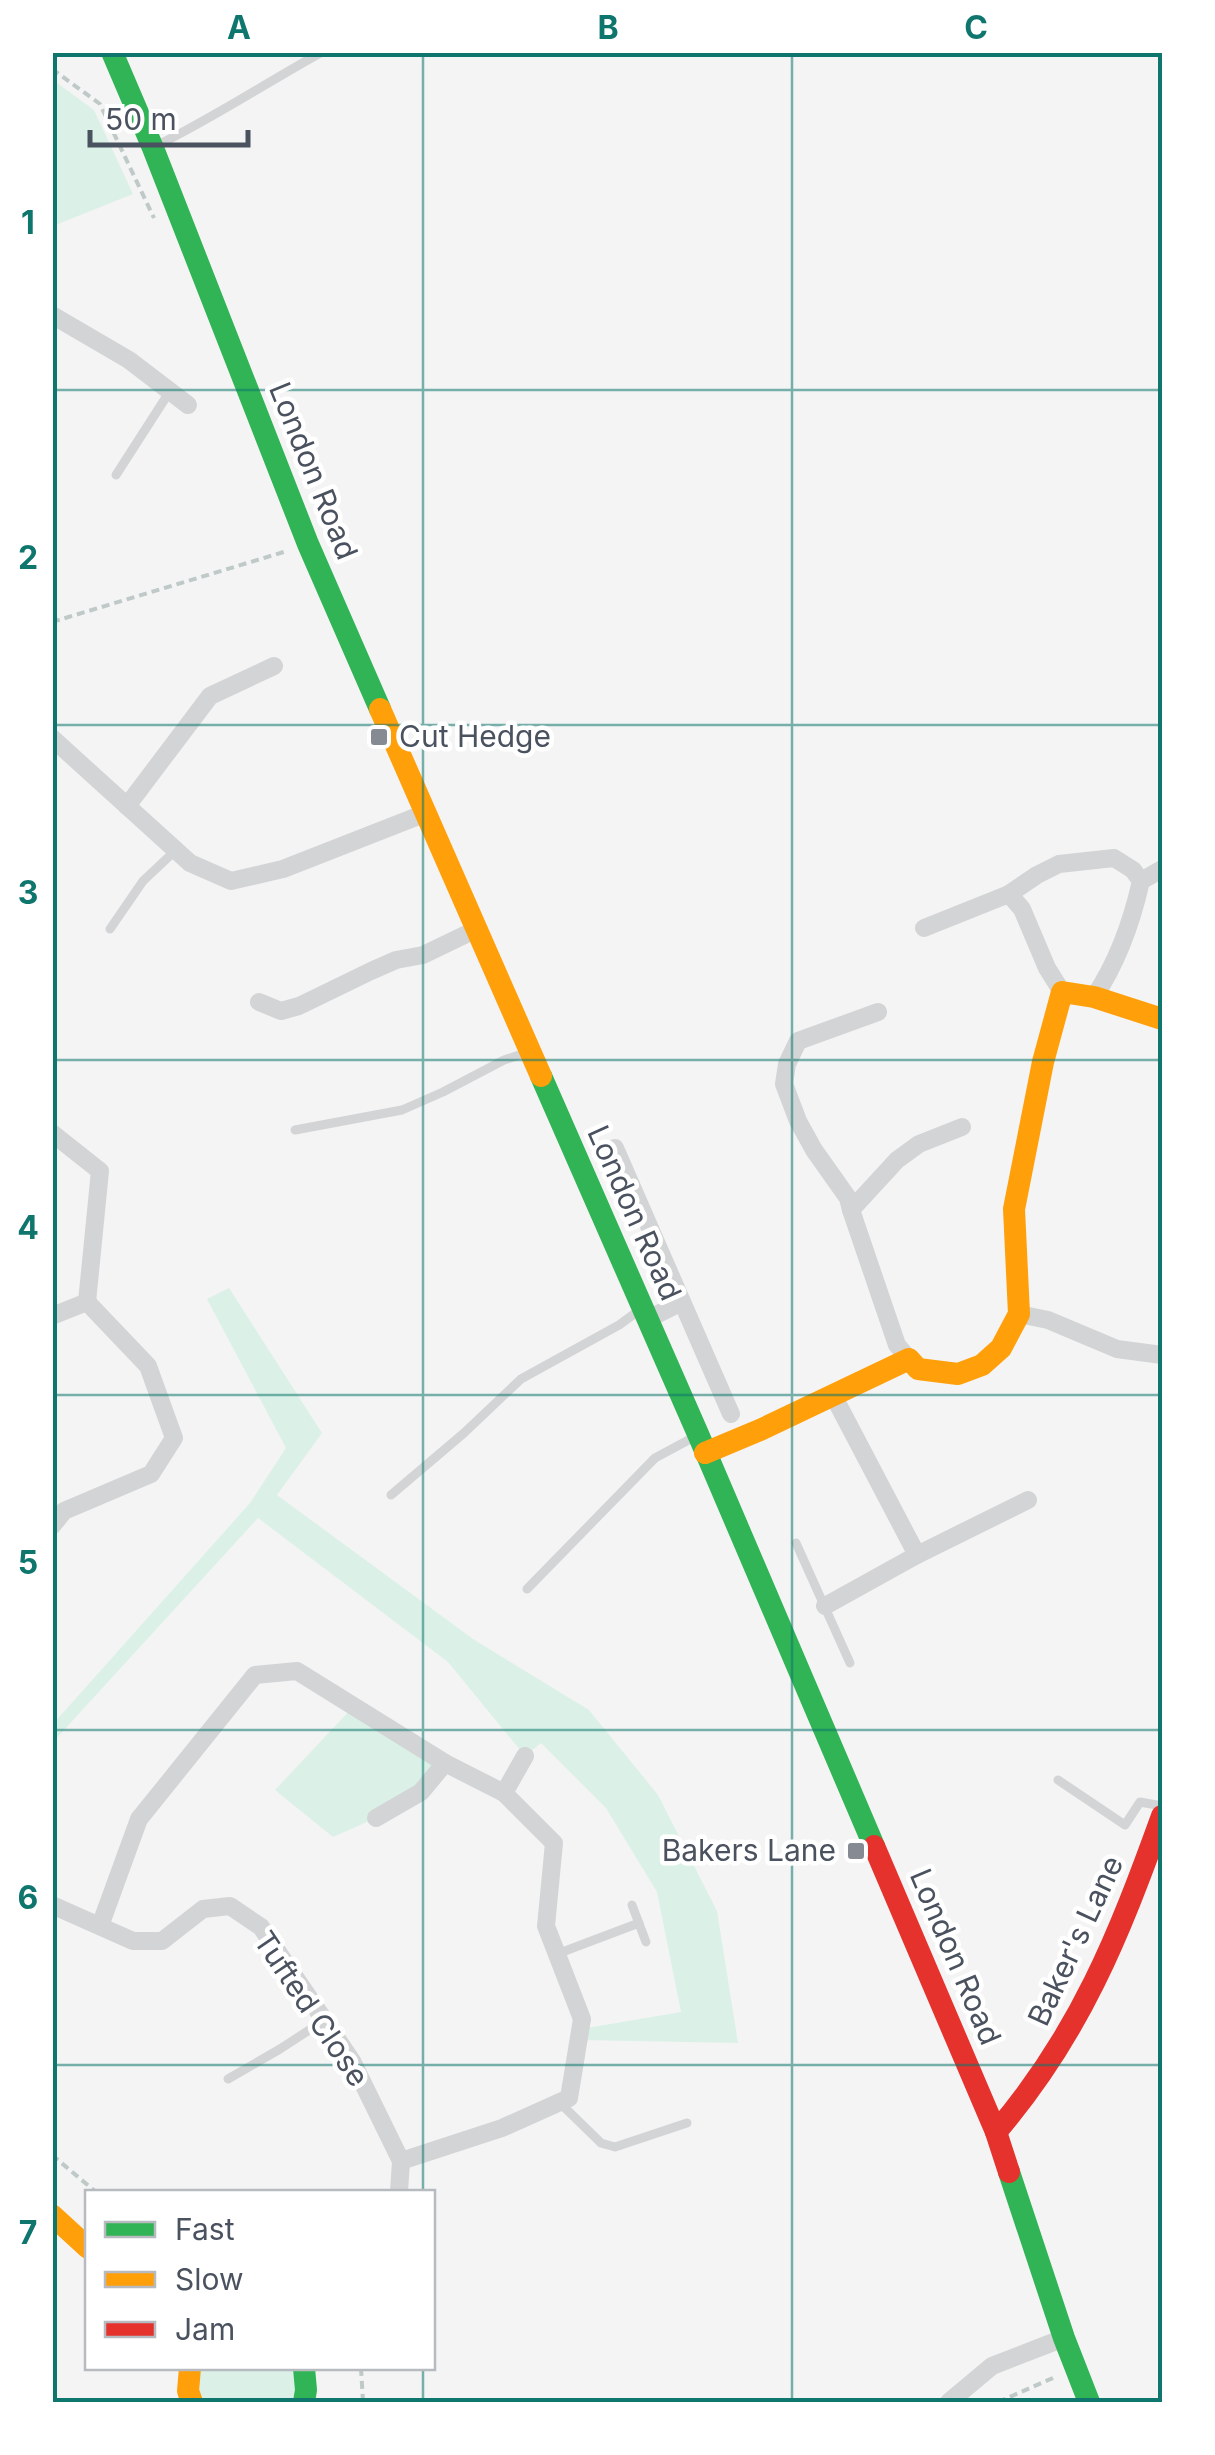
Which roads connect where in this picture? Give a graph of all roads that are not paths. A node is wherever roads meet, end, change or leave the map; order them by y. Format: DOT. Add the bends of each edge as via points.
graph roads {
  1 [pos="112,52"];
  2 [pos="322,52"];
  3 [pos="153,148"];
  4 [pos="52,315"];
  5 [pos="170,392"];
  6 [pos="188,405"];
  7 [pos="116,475"];
  8 [pos="274,666"];
  9 [pos="52,738"];
  10 [pos="127,806"];
  11 [pos="426,813"];
  12 [pos="176,850"];
  13 [pos="1162,870"];
  14 [pos="1141,881"];
  15 [pos="1009,894"];
  16 [pos="110,928"];
  17 [pos="924,928"];
  18 [pos="477,929"];
  19 [pos="1062,992"];
  20 [pos="1094,997"];
  21 [pos="258,1002"];
  22 [pos="878,1012"];
  23 [pos="1162,1019"];
  24 [pos="530,1052"];
  25 [pos="962,1127"];
  26 [pos="295,1130"];
  27 [pos="52,1134"];
  28 [pos="615,1148"];
  29 [pos="852,1210"];
  30 [pos="86,1302"];
  31 [pos="682,1302"];
  32 [pos="645,1313"];
  33 [pos="1019,1314"];
  34 [pos="52,1316"];
  35 [pos="1162,1355"];
  36 [pos="909,1359"];
  37 [pos="833,1395"];
  38 [pos="732,1414"];
  39 [pos="702,1443"];
  40 [pos="391,1495"];
  41 [pos="1028,1500"];
  42 [pos="52,1526"];
  43 [pos="796,1543"];
  44 [pos="917,1554"];
  45 [pos="527,1589"];
  46 [pos="825,1606"];
  47 [pos="850,1663"];
  48 [pos="525,1756"];
  49 [pos="444,1763"];
  50 [pos="1058,1780"];
  51 [pos="504,1793"];
  52 [pos="1162,1806"];
  53 [pos="1162,1816"];
  54 [pos="376,1818"];
  55 [pos="632,1904"];
  56 [pos="52,1905"];
  57 [pos="638,1923"];
  58 [pos="100,1926"];
  59 [pos="646,1942"];
  60 [pos="557,1954"];
  61 [pos="323,2020"];
  62 [pos="228,2079"];
  63 [pos="560,2102"];
  64 [pos="686,2122"];
  65 [pos="996,2132"];
  66 [pos="402,2161"];
  67 [pos="399,2190"];
  68 [pos="53,2217"];
  69 [pos="85,2245"];
  70 [pos="1064,2338"];
  71 [pos="190,2370"];
  72 [pos="304,2370"];
  73 [pos="192,2402"];
  74 [pos="304,2402"];
  75 [pos="950,2402"];
  76 [pos="1089,2402"];
  1 -- 3 [label="street, London Road"];
  2 -- 3 [label="lane"];
  3 -- 11 [label="street, London Road" via="308,544"];
  4 -- 5 [label="street"];
  5 -- 6 [label="street"];
  5 -- 7 [label="lane"];
  8 -- 10 [label="street" via="210,696"];
  9 -- 10 [label="street"];
  10 -- 12 [label="street"];
  11 -- 12 [label="street" via="283,869 231,882"];
  11 -- 18 [label="street, London Road"];
  12 -- 16 [label="lane" via="144,880"];
  13 -- 14 [label="street"];
  14 -- 15 [label="street" via="1114,858 1058,864"];
  14 -- 20 [label="street"];
  15 -- 17 [label="street"];
  15 -- 19 [label="street"];
  18 -- 21 [label="street" via="299,1006 281,1011"];
  18 -- 24 [label="street, London Road"];
  19 -- 20 [label="street"];
  19 -- 33 [label="street" via="1014,1208"];
  20 -- 23 [label="street"];
  22 -- 29 [label="street" via="798,1042 784,1084 798,1121"];
  24 -- 26 [label="lane" via="390,1114"];
  24 -- 32 [label="street, London Road"];
  25 -- 29 [label="street" via="897,1160"];
  27 -- 30 [label="street" via="100,1171"];
  28 -- 31 [label="street"];
  29 -- 36 [label="street" via="897,1345"];
  30 -- 34 [label="street"];
  30 -- 42 [label="street" via="148,1366 174,1438 151,1474 64,1512"];
  31 -- 32 [label="street"];
  31 -- 38 [label="street"];
  32 -- 39 [label="street, London Road"];
  32 -- 40 [label="lane" via="521,1379"];
  33 -- 35 [label="street" via="1117,1349"];
  33 -- 36 [label="street" via="1001,1348 982,1365 958,1374 918,1369"];
  36 -- 37 [label="street"];
  37 -- 39 [label="street" via="760,1430"];
  37 -- 44 [label="street"];
  39 -- 45 [label="lane" via="655,1458"];
  39 -- 65 [label="street, London Road"];
  41 -- 44 [label="street"];
  43 -- 46 [label="lane"];
  44 -- 46 [label="street"];
  46 -- 47 [label="lane"];
  48 -- 51 [label="street"];
  49 -- 51 [label="street"];
  49 -- 54 [label="street" via="421,1792"];
  49 -- 58 [label="street" via="298,1671 255,1675 139,1819"];
  50 -- 52 [label="lane" via="1125,1825 1140,1802"];
  51 -- 60 [label="street" via="554,1842 546,1926"];
  53 -- 65 [label="street, Baker's Lane" via="1098,1978 1053,2059"];
  55 -- 57 [label="lane"];
  56 -- 58 [label="street, Tufted Close"];
  57 -- 59 [label="lane"];
  57 -- 60 [label="lane"];
  58 -- 61 [label="street, Tufted Close" via="133,1940 162,1940 203,1909 230,1906 261,1927"];
  60 -- 63 [label="street" via="582,2018 569,2098"];
  61 -- 62 [label="lane"];
  61 -- 66 [label="street, Tufted Close" via="352,2061"];
  63 -- 64 [label="lane" via="615,2147"];
  63 -- 66 [label="street"];
  65 -- 70 [label="street, London Road"];
  66 -- 67 [label="street"];
  68 -- 69 [label="street"];
  70 -- 75 [label="street" via="992,2366"];
  70 -- 76 [label="street, London Road"];
  71 -- 73 [label="street"];
  72 -- 74 [label="street"];
}
